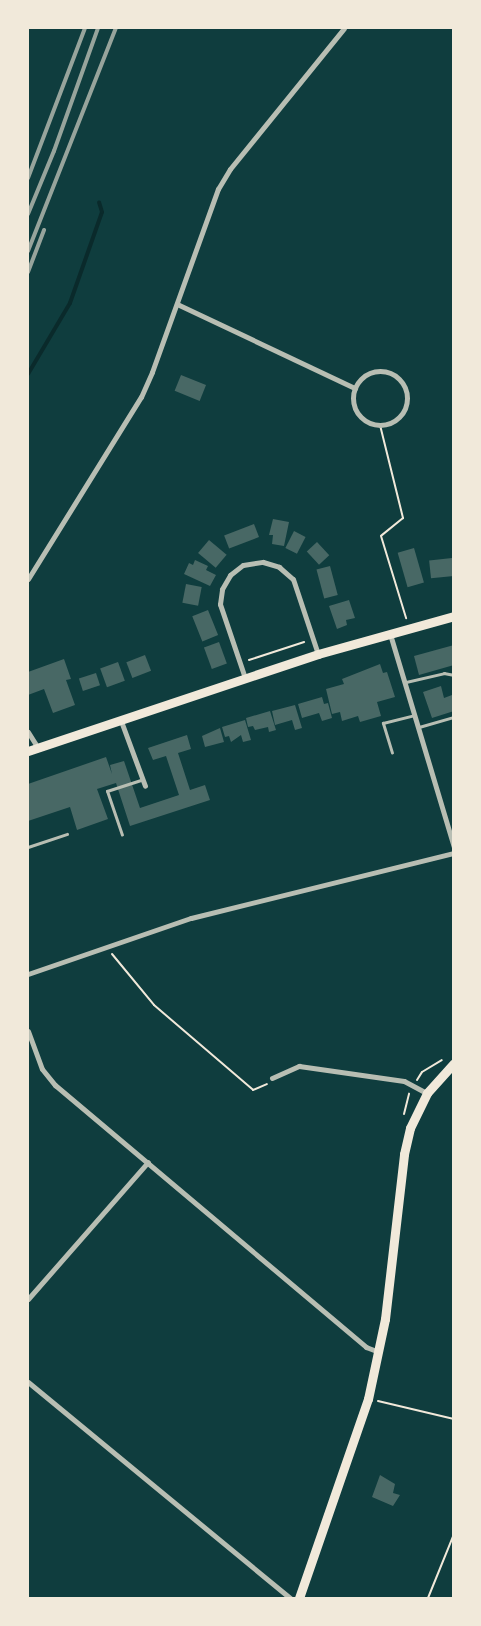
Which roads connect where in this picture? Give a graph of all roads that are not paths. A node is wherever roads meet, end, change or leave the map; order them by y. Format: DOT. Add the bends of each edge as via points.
graph roads {
  1 [pos="344,28"];
  2 [pos="177,304"];
  3 [pos="355,388"];
  4 [pos="28,579"];
  5 [pos="454,616"];
  6 [pos="390,633"];
  7 [pos="318,654"];
  8 [pos="454,675"];
  9 [pos="245,678"];
  10 [pos="406,682"];
  11 [pos="414,714"];
  12 [pos="454,717"];
  13 [pos="121,721"];
  14 [pos="418,727"];
  15 [pos="28,732"];
  16 [pos="38,748"];
  17 [pos="28,751"];
  18 [pos="392,753"];
  19 [pos="144,782"];
  20 [pos="67,834"];
  21 [pos="122,835"];
  22 [pos="28,847"];
  23 [pos="454,847"];
  24 [pos="454,853"];
  25 [pos="28,974"];
  26 [pos="28,1031"];
  27 [pos="454,1063"];
  28 [pos="272,1078"];
  29 [pos="427,1093"];
  30 [pos="148,1162"];
  31 [pos="28,1299"];
  32 [pos="379,1352"];
  33 [pos="28,1382"];
  34 [pos="290,1598"];
  35 [pos="298,1598"];
  1 -- 2 [label="street" via="230,169 218,189"];
  2 -- 3 [label="street"];
  2 -- 4 [label="street" via="141,396"];
  3 -- 3 [label="street" via="355,410 365,421 380,425 396,420 403,413 407,396 405,387 393,374 375,371 360,380"];
  5 -- 6 [label="main road"];
  6 -- 7 [label="main road"];
  6 -- 10 [label="street"];
  7 -- 9 [label="main road"];
  7 -- 9 [label="street" via="293,579 279,567 263,562 244,565 230,575 222,589 220,604"];
  8 -- 10 [label="lane" via="444,673"];
  9 -- 13 [label="main road"];
  10 -- 11 [label="street"];
  11 -- 14 [label="street"];
  11 -- 18 [label="lane" via="384,723"];
  12 -- 14 [label="lane"];
  13 -- 16 [label="main road"];
  13 -- 19 [label="street"];
  14 -- 23 [label="street"];
  15 -- 16 [label="street"];
  16 -- 17 [label="main road"];
  19 -- 21 [label="lane" via="107,791"];
  20 -- 22 [label="lane"];
  24 -- 25 [label="street" via="191,918"];
  26 -- 30 [label="street" via="42,1069 55,1085"];
  27 -- 29 [label="main road"];
  28 -- 29 [label="street" via="300,1066 412,1084"];
  29 -- 32 [label="main road" via="410,1128 404,1154"];
  30 -- 31 [label="street"];
  30 -- 32 [label="street" via="366,1348"];
  32 -- 35 [label="main road" via="368,1399"];
  33 -- 34 [label="street"];
}
